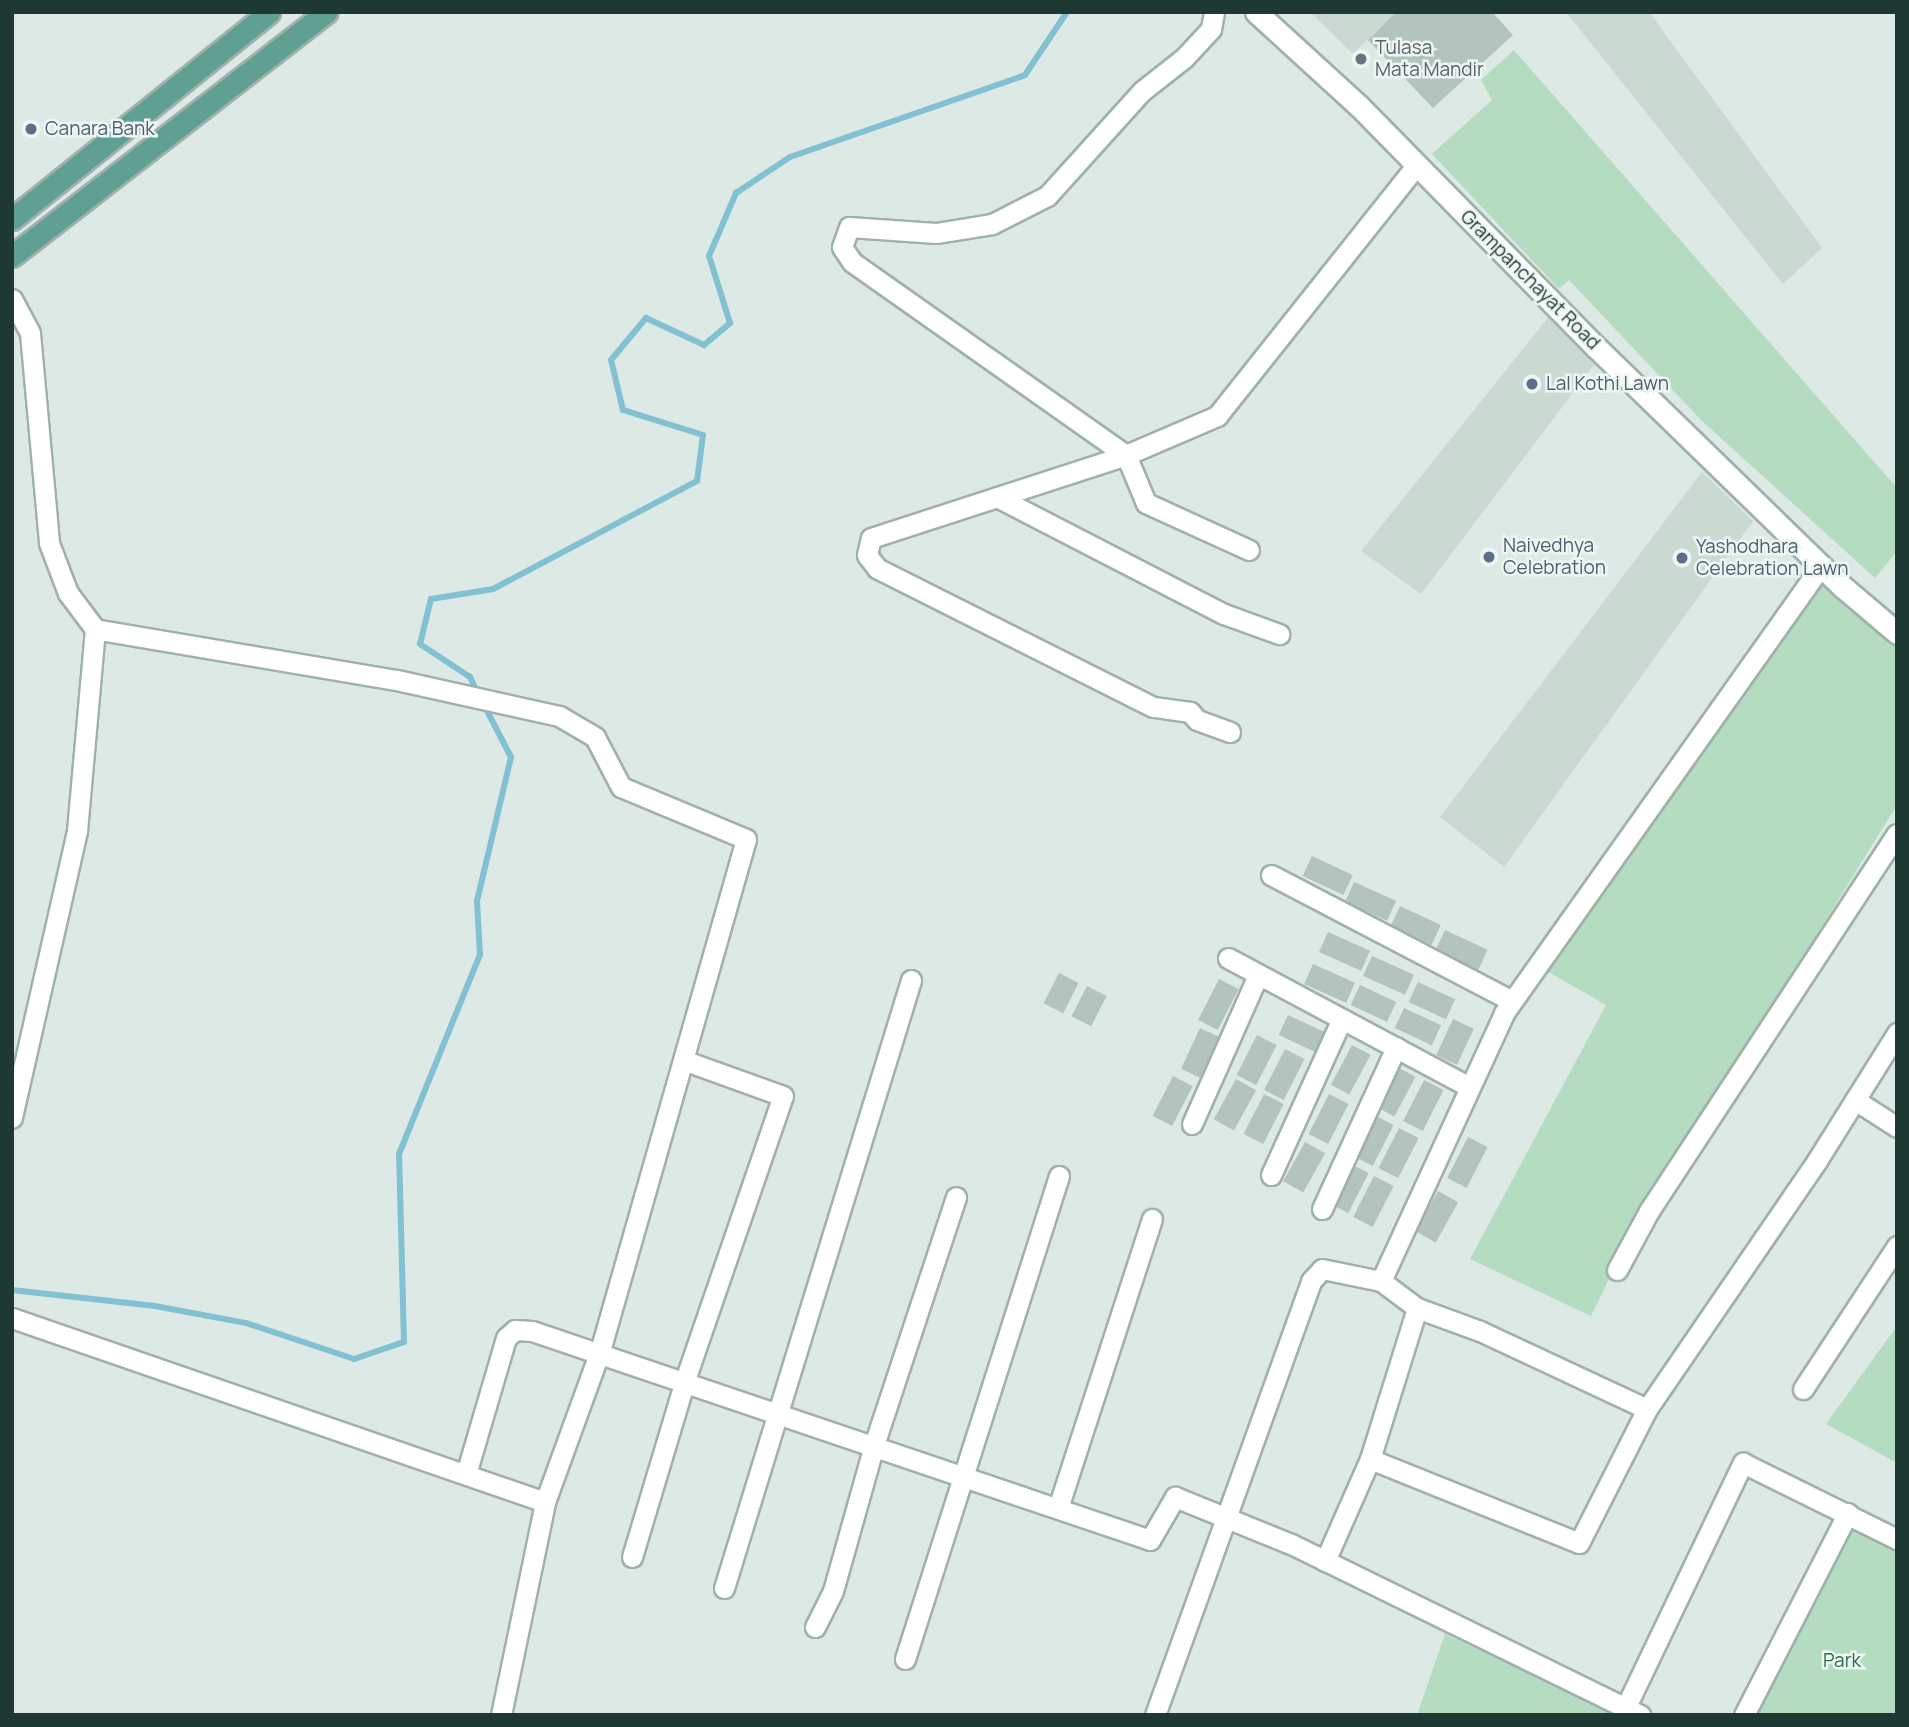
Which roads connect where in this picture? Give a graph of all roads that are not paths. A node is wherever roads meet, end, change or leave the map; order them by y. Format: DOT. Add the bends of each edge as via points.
graph roads {
  1 [pos="269,12"];
  2 [pos="326,12"];
  3 [pos="1214,12"];
  4 [pos="1256,12"];
  5 [pos="1417,165"];
  6 [pos="12,219"];
  7 [pos="12,256"];
  8 [pos="12,299"];
  9 [pos="1126,456"];
  10 [pos="996,497"];
  11 [pos="1249,550"];
  12 [pos="1821,565"];
  13 [pos="95,629"];
  14 [pos="1897,633"];
  15 [pos="1279,634"];
  16 [pos="1230,732"];
  17 [pos="1897,834"];
  18 [pos="1270,875"];
  19 [pos="1228,958"];
  20 [pos="1258,975"];
  21 [pos="911,980"];
  22 [pos="1512,1001"];
  23 [pos="1341,1021"];
  24 [pos="1897,1033"];
  25 [pos="1396,1047"];
  26 [pos="683,1060"];
  27 [pos="1470,1087"];
  28 [pos="1855,1100"];
  29 [pos="12,1118"];
  30 [pos="1192,1124"];
  31 [pos="1897,1127"];
  32 [pos="1271,1175"];
  33 [pos="1059,1176"];
  34 [pos="956,1197"];
  35 [pos="1322,1209"];
  36 [pos="1152,1219"];
  37 [pos="1897,1246"];
  38 [pos="1617,1270"];
  39 [pos="1381,1280"];
  40 [pos="1417,1308"];
  41 [pos="12,1318"];
  42 [pos="600,1351"];
  43 [pos="685,1380"];
  44 [pos="1803,1389"];
  45 [pos="1647,1409"];
  46 [pos="781,1413"];
  47 [pos="874,1445"];
  48 [pos="1370,1459"];
  49 [pos="466,1474"];
  50 [pos="964,1476"];
  51 [pos="545,1502"];
  52 [pos="1058,1508"];
  53 [pos="1848,1513"];
  54 [pos="1226,1518"];
  55 [pos="1897,1539"];
  56 [pos="632,1557"];
  57 [pos="1325,1561"];
  58 [pos="724,1588"];
  59 [pos="815,1627"];
  60 [pos="905,1659"];
  61 [pos="1629,1712"];
  62 [pos="502,1715"];
  63 [pos="1155,1715"];
  64 [pos="1744,1715"];
  1 -- 6 [label="main road"];
  2 -- 7 [label="main road"];
  3 -- 9 [label="street" via="1211,29 1184,58 1142,91 1047,196 992,223 936,233 849,228 842,247 852,262"];
  4 -- 5 [label="street, Grampanchayat Road"];
  5 -- 9 [label="street" via="1217,416"];
  5 -- 12 [label="street, Grampanchayat Road"];
  8 -- 13 [label="street" via="30,333 49,543 68,593"];
  9 -- 10 [label="street"];
  9 -- 11 [label="street" via="1146,503"];
  10 -- 15 [label="street" via="1224,614"];
  10 -- 16 [label="street" via="871,538 867,555 877,568 1153,707 1190,712 1197,720"];
  12 -- 14 [label="street, Grampanchayat Road"];
  12 -- 22 [label="street"];
  13 -- 26 [label="street" via="559,716 595,737 621,788 746,839"];
  13 -- 29 [label="street" via="77,831"];
  17 -- 38 [label="street" via="1649,1211"];
  18 -- 22 [label="street"];
  19 -- 20 [label="street"];
  20 -- 23 [label="street"];
  20 -- 30 [label="street"];
  21 -- 46 [label="street"];
  22 -- 27 [label="street"];
  23 -- 25 [label="street"];
  23 -- 32 [label="street"];
  24 -- 28 [label="street"];
  25 -- 27 [label="street"];
  25 -- 35 [label="street"];
  26 -- 42 [label="street"];
  26 -- 43 [label="street" via="783,1096"];
  27 -- 39 [label="street"];
  28 -- 31 [label="street"];
  28 -- 45 [label="street"];
  33 -- 50 [label="street"];
  34 -- 47 [label="street"];
  36 -- 52 [label="street"];
  37 -- 44 [label="street"];
  39 -- 40 [label="street"];
  39 -- 54 [label="street" via="1322,1269 1311,1281"];
  40 -- 45 [label="street" via="1480,1331"];
  40 -- 48 [label="street"];
  41 -- 49 [label="street"];
  42 -- 43 [label="street"];
  42 -- 49 [label="street" via="532,1331 515,1331 506,1338"];
  42 -- 51 [label="street"];
  43 -- 46 [label="street"];
  43 -- 56 [label="street"];
  45 -- 48 [label="street" via="1579,1543"];
  46 -- 47 [label="street"];
  46 -- 58 [label="street"];
  47 -- 50 [label="street"];
  47 -- 59 [label="street" via="833,1591"];
  48 -- 57 [label="street"];
  49 -- 51 [label="street"];
  50 -- 52 [label="street"];
  50 -- 60 [label="street"];
  51 -- 62 [label="street"];
  52 -- 54 [label="street" via="1150,1540 1175,1497"];
  53 -- 55 [label="street"];
  53 -- 61 [label="street" via="1743,1463"];
  53 -- 64 [label="street"];
  54 -- 57 [label="street"];
  54 -- 63 [label="street"];
  57 -- 61 [label="street"];
}
